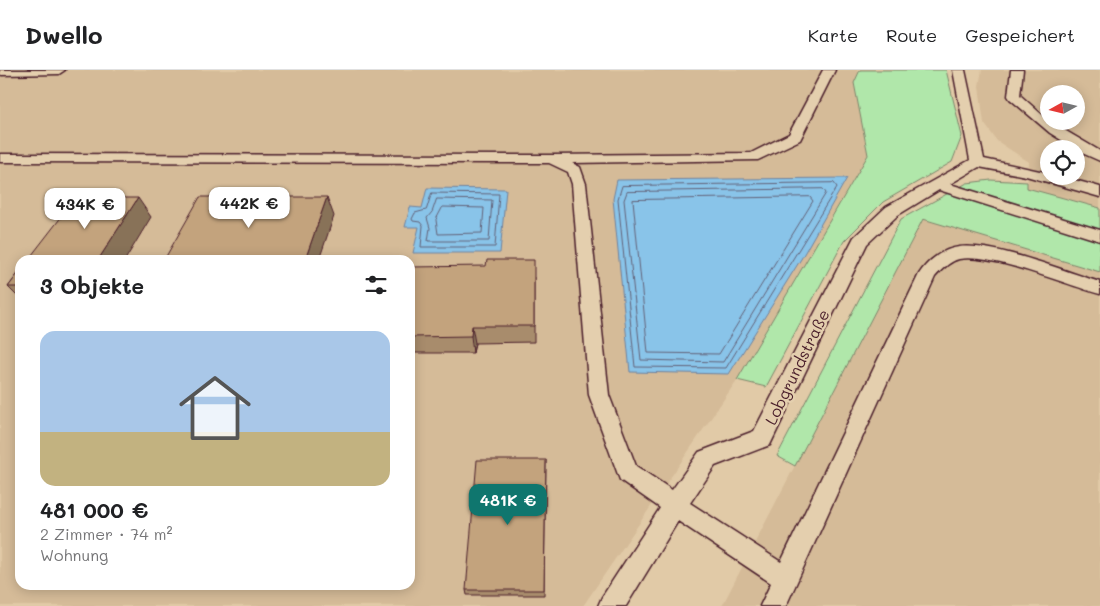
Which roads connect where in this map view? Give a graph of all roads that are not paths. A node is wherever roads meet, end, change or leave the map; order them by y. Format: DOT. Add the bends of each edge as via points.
graph roads {
  1 [pos="0,70"];
  2 [pos="59,70"];
  3 [pos="829,70"];
  4 [pos="959,70"];
  5 [pos="1017,70"];
  6 [pos="1100,157"];
  7 [pos="0,158"];
  8 [pos="551,159"];
  9 [pos="977,162"];
  10 [pos="937,185"];
  11 [pos="1100,192"];
  12 [pos="1100,236"];
  13 [pos="1100,288"];
  14 [pos="675,505"];
  15 [pos="786,579"];
  16 [pos="611,606"];
  17 [pos="773,606"];
  1 -- 2 [label="lane"];
  3 -- 8 [label="lane" via="795,137 753,157"];
  4 -- 9 [label="lane"];
  5 -- 6 [label="lane" via="1014,96 1038,120"];
  7 -- 8 [label="lane"];
  8 -- 14 [label="lane" via="575,170 579,184 599,395 628,473"];
  9 -- 10 [label="lane, Lobgrundstraße"];
  9 -- 11 [label="lane"];
  10 -- 12 [label="lane"];
  10 -- 14 [label="lane, Lobgrundstraße" via="892,211 860,241 762,438 707,459"];
  13 -- 15 [label="lane" via="978,253 960,253 942,259 928,274"];
  14 -- 15 [label="lane"];
  14 -- 16 [label="lane, Lobgrundstraße"];
  15 -- 17 [label="lane"];
}
